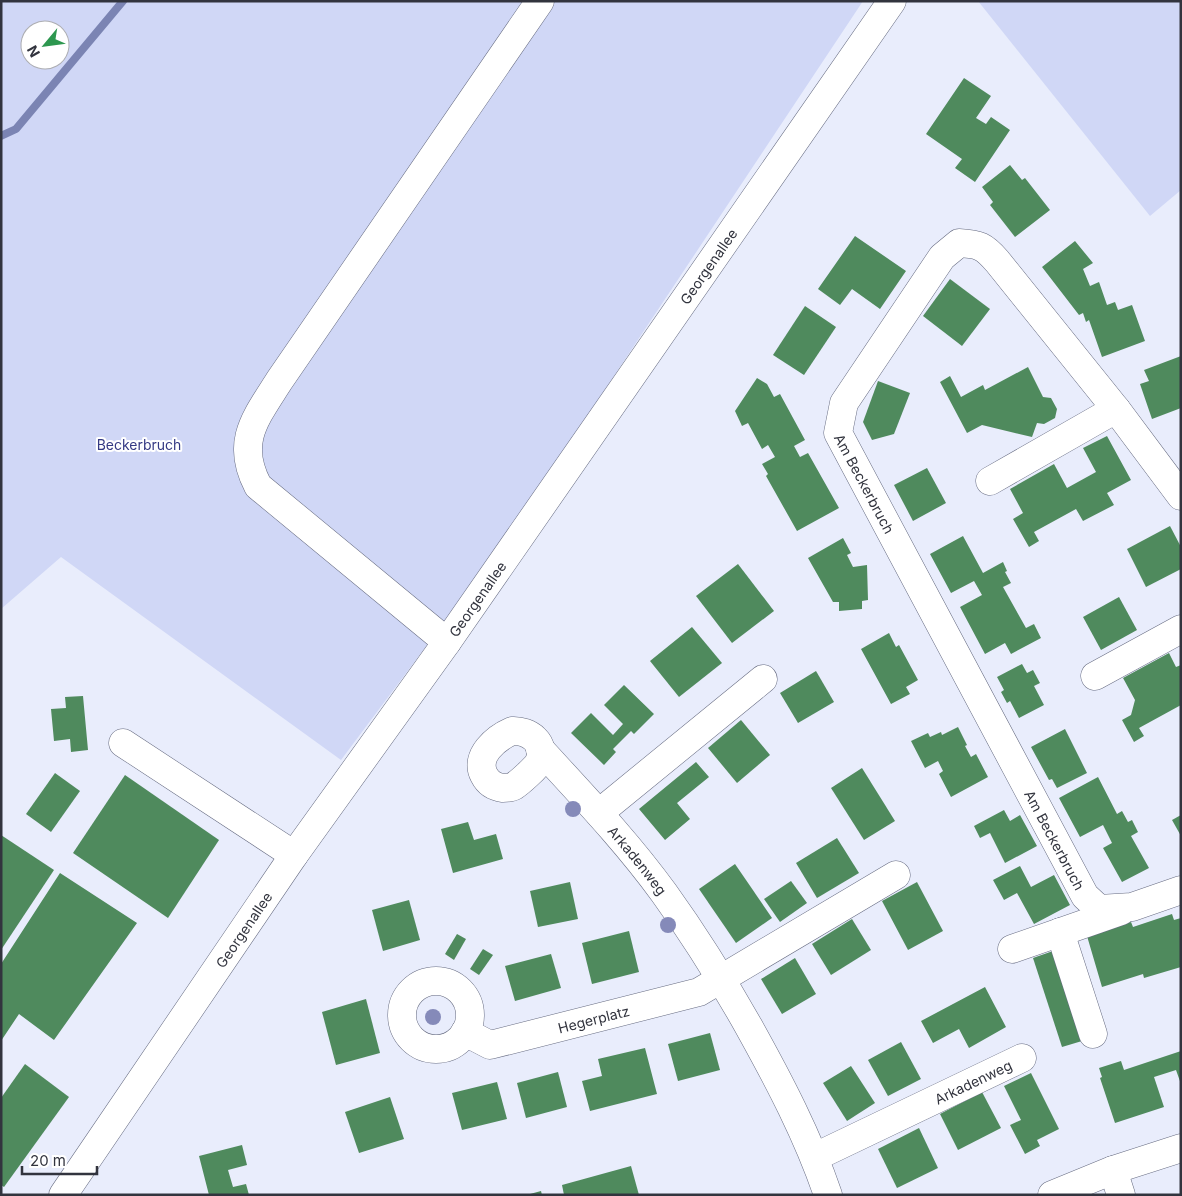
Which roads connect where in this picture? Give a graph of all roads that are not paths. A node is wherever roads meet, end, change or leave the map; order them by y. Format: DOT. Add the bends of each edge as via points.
graph roads {
  1 [pos="540,1"];
  2 [pos="892,1"];
  3 [pos="1116,409"];
  4 [pos="990,481"];
  5 [pos="1181,496"];
  6 [pos="1181,629"];
  7 [pos="447,642"];
  8 [pos="1094,676"];
  9 [pos="763,679"];
  10 [pos="123,743"];
  11 [pos="540,749"];
  12 [pos="598,813"];
  13 [pos="294,855"];
  14 [pos="896,875"];
  15 [pos="1181,890"];
  16 [pos="1132,907"];
  17 [pos="1060,932"];
  18 [pos="1012,949"];
  19 [pos="721,979"];
  20 [pos="465,1032"];
  21 [pos="1093,1034"];
  22 [pos="1022,1058"];
  23 [pos="1181,1148"];
  24 [pos="815,1157"];
  25 [pos="1117,1182"];
  26 [pos="63,1195"];
  27 [pos="828,1195"];
  28 [pos="1052,1195"];
  1 -- 7 [label="street" via="279,382 257,415 249,435 250,471 258,486"];
  2 -- 7 [label="street, Georgenallee"];
  3 -- 4 [label="street"];
  3 -- 5 [label="street, Am Beckerbruch"];
  3 -- 16 [label="street, Am Beckerbruch" via="985,248 959,243 942,257 844,404 838,433 1085,896 1099,909"];
  6 -- 8 [label="street"];
  7 -- 13 [label="street, Georgenallee"];
  9 -- 12 [label="street"];
  10 -- 13 [label="street"];
  11 -- 12 [label="street, Arkadenweg"];
  12 -- 19 [label="street, Arkadenweg" via="664,892"];
  13 -- 26 [label="street, Georgenallee"];
  14 -- 19 [label="street"];
  15 -- 16 [label="street, Am Beckerbruch"];
  16 -- 17 [label="street, Am Beckerbruch"];
  17 -- 18 [label="street, Am Beckerbruch"];
  17 -- 21 [label="street"];
  19 -- 20 [label="street, Hegerplatz" via="699,992 490,1045"];
  19 -- 24 [label="street, Arkadenweg" via="770,1065"];
  22 -- 24 [label="street, Arkadenweg"];
  23 -- 25 [label="street"];
  24 -- 27 [label="street, Arkadenweg"];
  25 -- 28 [label="street"];
}
